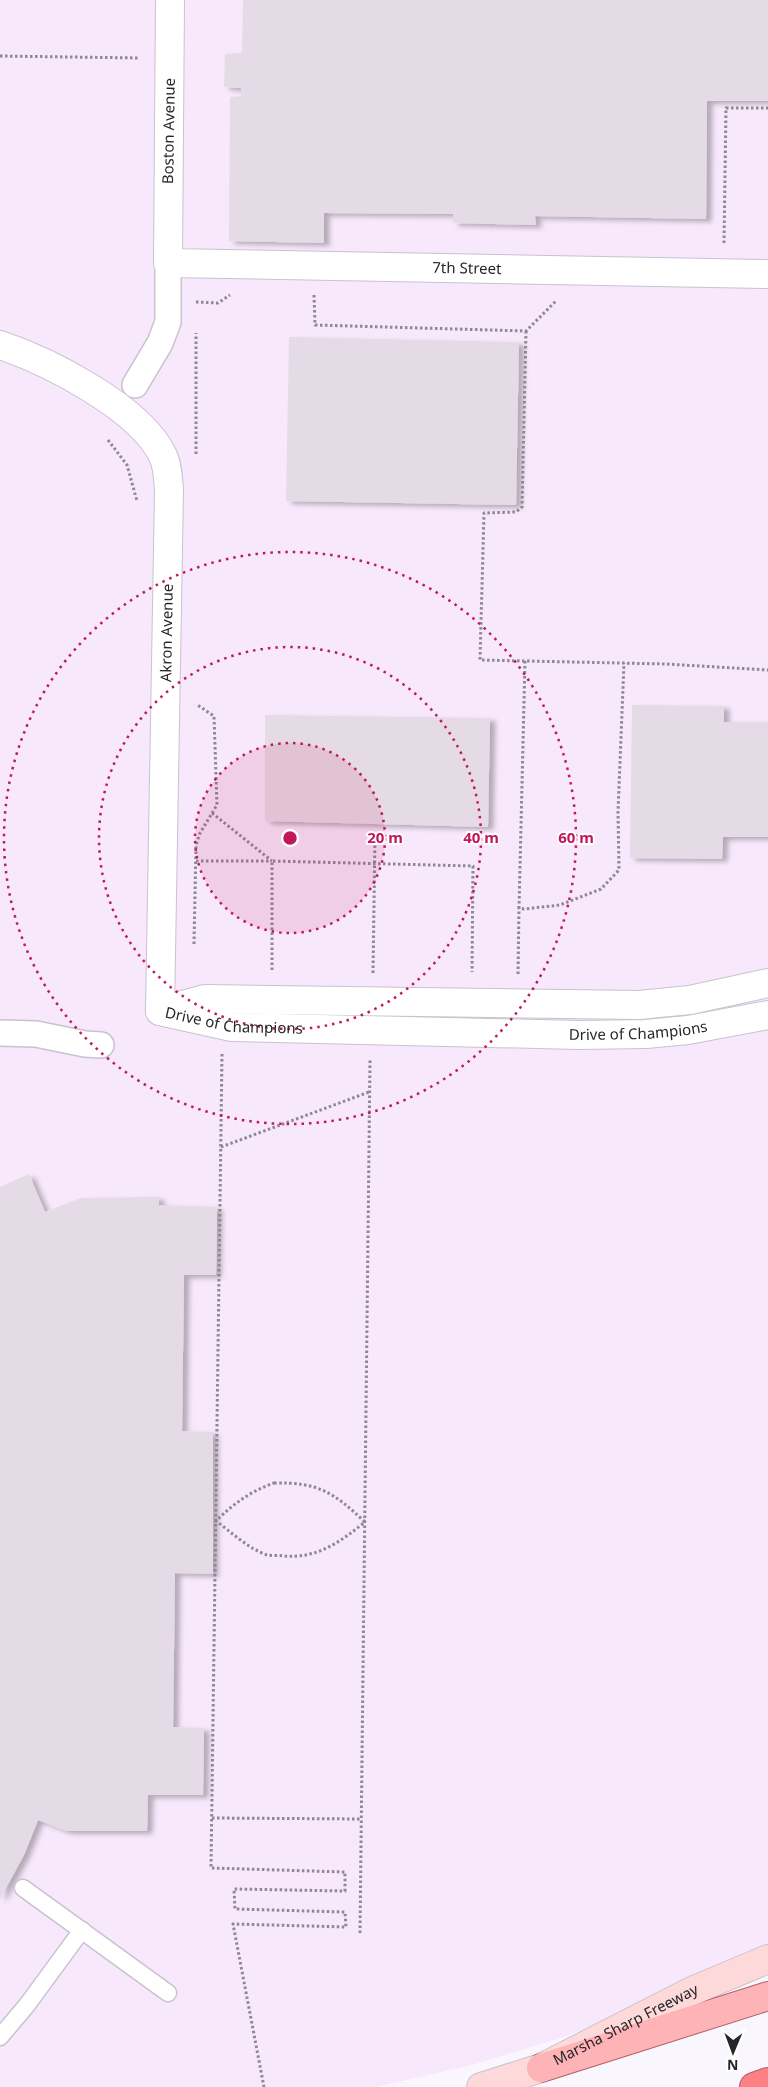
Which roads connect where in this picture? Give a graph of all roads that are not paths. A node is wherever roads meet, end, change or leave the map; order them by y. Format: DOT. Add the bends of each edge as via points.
graph roads {
  1 [pos="170,0"];
  2 [pos="168,263"];
  3 [pos="768,274"];
  4 [pos="0,345"];
  5 [pos="135,386"];
  6 [pos="768,983"];
  7 [pos="160,1011"];
  8 [pos="768,1015"];
  9 [pos="0,1034"];
  10 [pos="101,1045"];
  11 [pos="23,1888"];
  12 [pos="82,1930"];
  13 [pos="768,1959"];
  14 [pos="168,1993"];
  15 [pos="768,1996"];
  16 [pos="0,2037"];
  17 [pos="541,2068"];
  18 [pos="768,2082"];
  19 [pos="481,2087"];
  20 [pos="754,2087"];
  1 -- 2 [label="street, Boston Avenue"];
  2 -- 3 [label="street, 7th Street"];
  2 -- 5 [label="street" via="168,322"];
  4 -- 7 [label="street, Akron Avenue" via="48,364 113,404 149,433 164,457 169,490"];
  6 -- 7 [label="street, Drive of Champions" via="690,1000 639,1005 205,1000"];
  7 -- 8 [label="street, Drive of Champions" via="232,1028 578,1035 688,1030"];
  9 -- 10 [label="street" via="36,1034"];
  11 -- 12 [label="lane"];
  12 -- 14 [label="lane"];
  12 -- 16 [label="lane"];
  13 -- 17 [label="main road, Marsha Sharp Freeway" via="692,1991"];
  15 -- 17 [label="main road"];
  17 -- 19 [label="main road, Marsha Sharp Freeway"];
  18 -- 20 [label="highway"];
}
